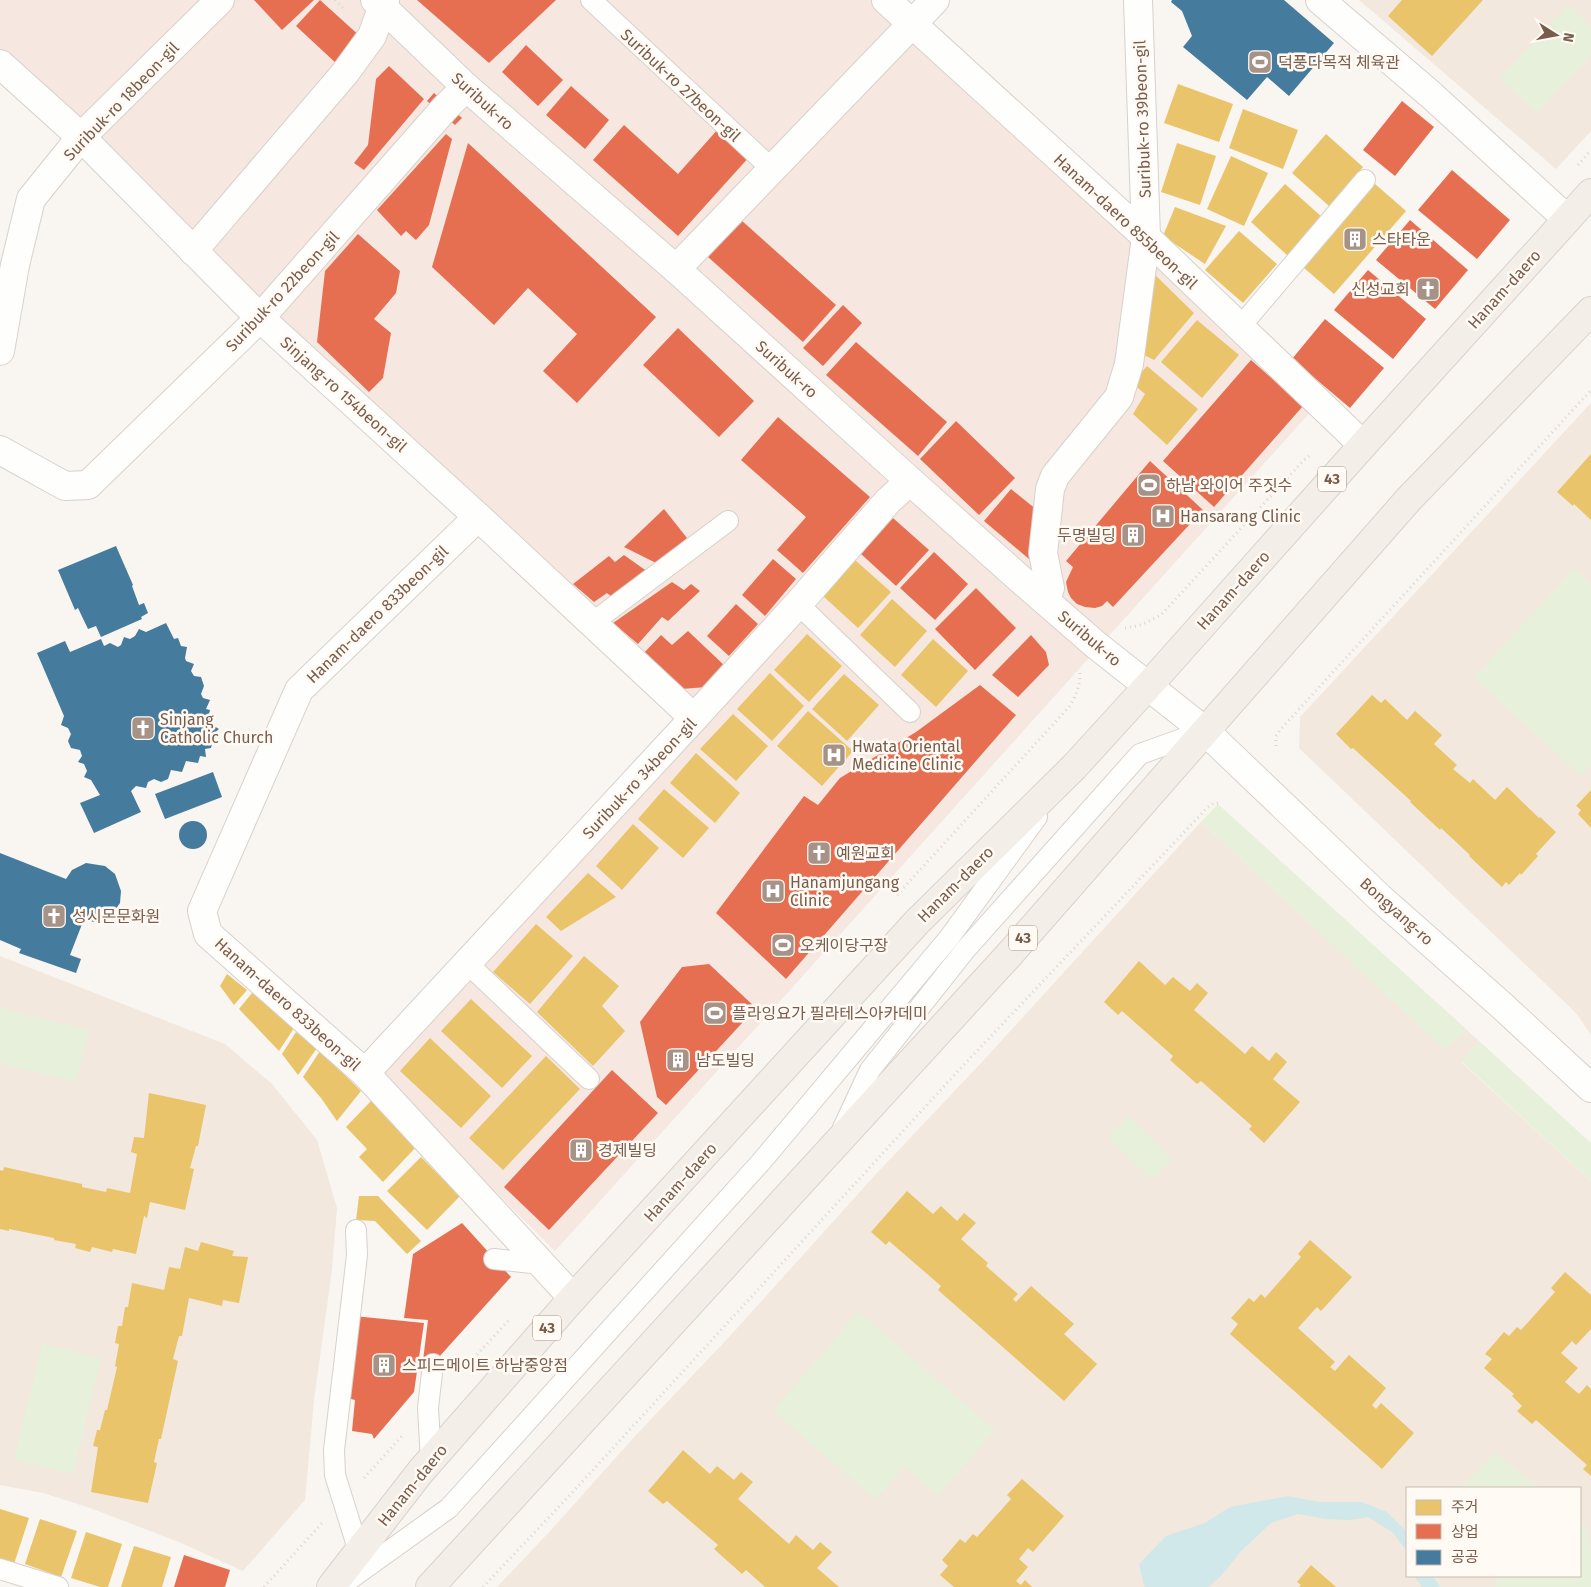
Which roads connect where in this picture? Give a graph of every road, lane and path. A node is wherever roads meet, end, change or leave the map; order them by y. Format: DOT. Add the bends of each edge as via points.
graph roads {
  1 [pos="220,0"];
  2 [pos="591,0"];
  3 [pos="886,0"];
  4 [pos="935,0"];
  5 [pos="1138,0"];
  6 [pos="1320,0"];
  7 [pos="380,2"];
  8 [pos="912,24"];
  9 [pos="0,64"];
  10 [pos="466,87"];
  11 [pos="81,137"];
  12 [pos="772,169"];
  13 [pos="1365,180"];
  14 [pos="1591,193"];
  15 [pos="1567,219"];
  16 [pos="1146,238"];
  17 [pos="194,251"];
  18 [pos="8,264"];
  19 [pos="676,268"];
  20 [pos="1591,311"];
  21 [pos="260,318"];
  22 [pos="1240,327"];
  23 [pos="0,351"];
  24 [pos="1591,390"];
  25 [pos="1363,445"];
  26 [pos="0,450"];
  27 [pos="1316,450"];
  28 [pos="910,481"];
  29 [pos="478,517"];
  30 [pos="728,521"];
  31 [pos="1046,601"];
  32 [pos="798,604"];
  33 [pos="592,623"];
  34 [pos="1119,628"];
  35 [pos="1148,686"];
  36 [pos="910,712"];
  37 [pos="694,718"];
  38 [pos="1205,731"];
  39 [pos="1276,746"];
  40 [pos="1074,766"];
  41 [pos="1220,803"];
  42 [pos="467,963"];
  43 [pos="365,1073"];
  44 [pos="589,1079"];
  45 [pos="1591,1088"];
  46 [pos="837,1142"];
  47 [pos="356,1230"];
  48 [pos="494,1259"];
  49 [pos="541,1264"];
  50 [pos="573,1298"];
  51 [pos="433,1364"];
  52 [pos="431,1460"];
  53 [pos="359,1552"];
  54 [pos="0,1569"];
  55 [pos="58,1587"];
  56 [pos="331,1587"];
  57 [pos="339,1587"];
  58 [pos="430,1587"];
  59 [pos="483,1587"];
  1 -- 11 [label="street, Suribuk-ro 18beon-gil"];
  2 -- 12 [label="lane, Suribuk-ro 27beon-gil"];
  3 -- 8 [label="street, Hanam-daero 855beon-gil"];
  4 -- 8 [label="street"];
  5 -- 16 [label="street, Suribuk-ro 39beon-gil"];
  6 -- 15 [label="street" via="1430,94"];
  7 -- 10 [label="street, Suribuk-ro"];
  7 -- 17 [label="street" via="372,36 345,73"];
  8 -- 12 [label="street"];
  8 -- 16 [label="street, Hanam-daero 855beon-gil"];
  9 -- 11 [label="street, Sinjang-ro 154beon-gil"];
  10 -- 19 [label="street, Suribuk-ro"];
  10 -- 21 [label="street, Suribuk-ro 22beon-gil"];
  11 -- 17 [label="street, Sinjang-ro 154beon-gil"];
  11 -- 18 [label="street, Suribuk-ro 18beon-gil" via="31,199"];
  12 -- 19 [label="street"];
  13 -- 22 [label="lane"];
  14 -- 15 [label="main road, Hanam-daero / 43"];
  15 -- 25 [label="main road, Hanam-daero / 43"];
  16 -- 22 [label="street, Hanam-daero 855beon-gil"];
  16 -- 31 [label="street, Suribuk-ro 39beon-gil" via="1129,364 1119,397 1055,476 1050,489 1043,553 1050,588"];
  17 -- 21 [label="street, Sinjang-ro 154beon-gil"];
  18 -- 23 [label="street, Suribuk-ro 18beon-gil"];
  19 -- 28 [label="street, Suribuk-ro"];
  20 -- 38 [label="main road, 43" via="1408,500"];
  21 -- 26 [label="street, Suribuk-ro 22beon-gil" via="88,485 65,486"];
  21 -- 29 [label="street, Sinjang-ro 154beon-gil"];
  22 -- 25 [label="street, Hanam-daero 855beon-gil"];
  24 -- 39 [label="path" via="1280,730"];
  25 -- 35 [label="main road, Hanam-daero / 43"];
  27 -- 34 [label="path" via="1161,615 1141,626"];
  28 -- 31 [label="street, Suribuk-ro"];
  28 -- 32 [label="street, Suribuk-ro 34beon-gil" via="888,501"];
  29 -- 33 [label="street, Sinjang-ro 154beon-gil"];
  29 -- 43 [label="street, Hanam-daero 833beon-gil" via="299,690 202,911 208,934"];
  30 -- 33 [label="lane"];
  31 -- 35 [label="street, Suribuk-ro"];
  32 -- 36 [label="lane"];
  32 -- 37 [label="street, Suribuk-ro 34beon-gil"];
  33 -- 37 [label="street, Sinjang-ro 154beon-gil"];
  35 -- 38 [label="street, Suribuk-ro"];
  35 -- 40 [label="main road, Hanam-daero / 43"];
  37 -- 42 [label="street, Suribuk-ro 34beon-gil"];
  38 -- 45 [label="street, Bongyang-ro" via="1380,898"];
  38 -- 46 [label="main road, 43" via="1001,963"];
  38 -- 46 [label="lane" via="1140,754 966,949 870,1070"];
  40 -- 50 [label="main road, Hanam-daero / 43" via="917,922"];
  40 -- 57 [label="lane" via="949,938 761,1162 449,1508"];
  41 -- 59 [label="path" via="1208,806 985,1042"];
  42 -- 43 [label="street, Suribuk-ro 34beon-gil"];
  42 -- 44 [label="lane"];
  43 -- 49 [label="street, Hanam-daero 833beon-gil"];
  46 -- 58 [label="main road, 43"];
  47 -- 53 [label="lane" via="355,1272 334,1450 335,1475"];
  48 -- 49 [label="lane"];
  49 -- 50 [label="street, Hanam-daero 833beon-gil"];
  50 -- 52 [label="main road, Hanam-daero / 43"];
  51 -- 52 [label="lane" via="428,1408"];
  52 -- 53 [label="main road, Hanam-daero / 43"];
  53 -- 56 [label="main road, Hanam-daero / 43"];
  54 -- 55 [label="lane"];
}
